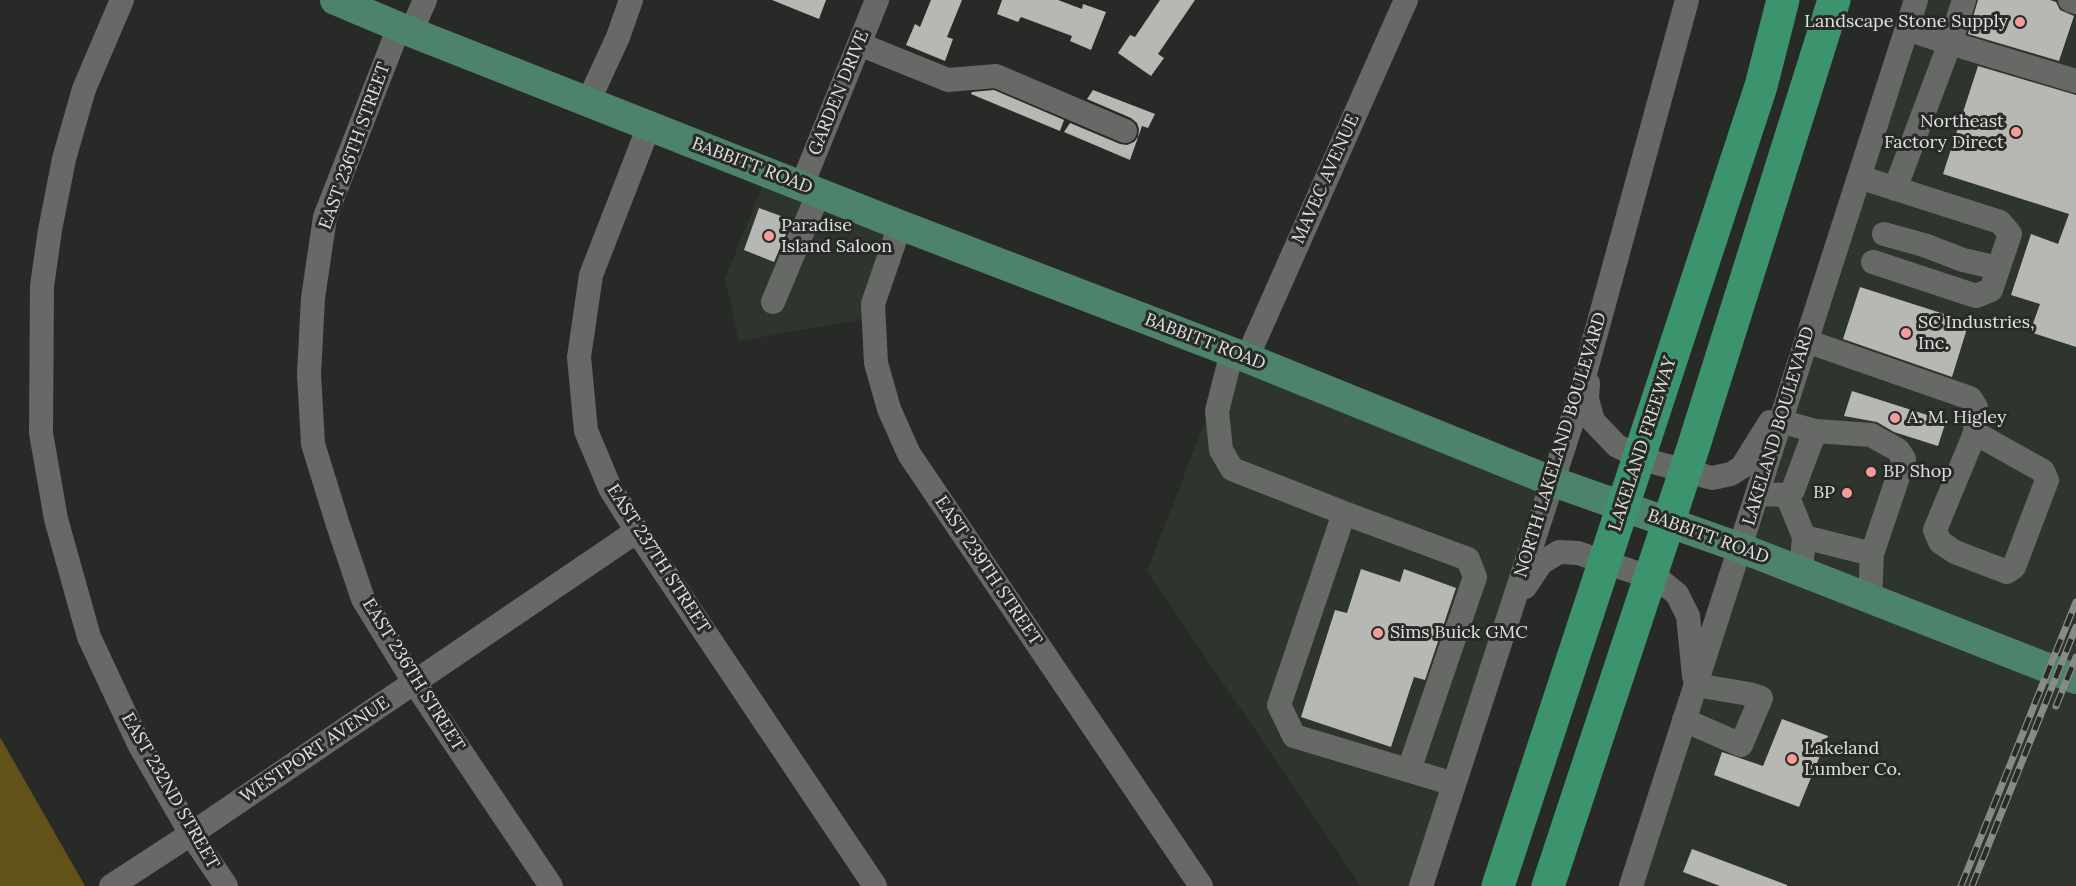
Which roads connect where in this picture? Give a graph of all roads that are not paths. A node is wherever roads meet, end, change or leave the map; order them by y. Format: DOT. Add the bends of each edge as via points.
graph roads {
  1 [pos="122,0"];
  2 [pos="425,0"];
  3 [pos="631,0"];
  4 [pos="877,0"];
  5 [pos="1406,0"];
  6 [pos="1687,0"];
  7 [pos="1783,0"];
  8 [pos="1834,0"];
  9 [pos="1916,0"];
  10 [pos="1964,0"];
  11 [pos="2070,0"];
  12 [pos="340,1"];
  13 [pos="2076,2"];
  14 [pos="405,29"];
  15 [pos="1907,29"];
  16 [pos="1950,43"];
  17 [pos="859,44"];
  18 [pos="2076,81"];
  19 [pos="588,102"];
  20 [pos="649,126"];
  21 [pos="1125,131"];
  22 [pos="1859,177"];
  23 [pos="810,189"];
  24 [pos="1895,189"];
  25 [pos="900,225"];
  26 [pos="1884,234"];
  27 [pos="1873,262"];
  28 [pos="1998,268"];
  29 [pos="773,302"];
  30 [pos="1806,341"];
  31 [pos="1591,348"];
  32 [pos="1240,355"];
  33 [pos="1792,385"];
  34 [pos="1780,421"];
  35 [pos="1815,431"];
  36 [pos="1975,433"];
  37 [pos="1551,481"];
  38 [pos="1758,494"];
  39 [pos="1787,495"];
  40 [pos="1344,513"];
  41 [pos="637,531"];
  42 [pos="1804,537"];
  43 [pos="1741,548"];
  44 [pos="1872,554"];
  45 [pos="1801,571"];
  46 [pos="1870,598"];
  47 [pos="1510,611"];
  48 [pos="2076,679"];
  49 [pos="414,682"];
  50 [pos="1695,685"];
  51 [pos="1684,720"];
  52 [pos="1409,771"];
  53 [pos="1454,784"];
  54 [pos="191,834"];
  55 [pos="111,886"];
  56 [pos="226,886"];
  57 [pos="551,886"];
  58 [pos="875,886"];
  59 [pos="1201,886"];
  60 [pos="1421,886"];
  61 [pos="1498,886"];
  62 [pos="1548,886"];
  63 [pos="1630,886"];
  1 -- 54 [label="street, EAST 232ND STREET" via="84,88 50,230 42,286 40,433 56,519 89,637 139,744"];
  2 -- 14 [label="street, EAST 236TH STREET"];
  3 -- 19 [label="street"];
  4 -- 17 [label="street, GARDEN DRIVE"];
  5 -- 32 [label="street, MAVEC AVENUE"];
  6 -- 31 [label="street, NORTH LAKELAND BOULEVARD"];
  7 -- 61 [label="highway, LAKELAND FREEWAY" via="1761,86"];
  8 -- 62 [label="highway" via="1694,445"];
  9 -- 15 [label="street, LAKELAND BOULEVARD"];
  10 -- 16 [label="street"];
  11 -- 13 [label="street"];
  12 -- 14 [label="main road, BABBITT ROAD"];
  14 -- 19 [label="main road, BABBITT ROAD"];
  14 -- 49 [label="street, EAST 236TH STREET" via="325,217 313,298 309,374 313,444 341,536 363,600"];
  15 -- 16 [label="street"];
  15 -- 22 [label="street, LAKELAND BOULEVARD"];
  16 -- 18 [label="street"];
  16 -- 24 [label="street"];
  17 -- 21 [label="street" via="948,80 996,75"];
  17 -- 23 [label="street, GARDEN DRIVE"];
  19 -- 20 [label="main road, BABBITT ROAD"];
  20 -- 23 [label="main road, BABBITT ROAD"];
  20 -- 41 [label="street, EAST 237TH STREET" via="591,275 579,357 586,431 610,488"];
  22 -- 24 [label="street"];
  22 -- 30 [label="street, LAKELAND BOULEVARD"];
  23 -- 25 [label="main road, BABBITT ROAD"];
  23 -- 29 [label="street, GARDEN DRIVE"];
  24 -- 28 [label="street" via="2000,222 2010,234"];
  25 -- 32 [label="main road, BABBITT ROAD"];
  25 -- 59 [label="street, EAST 239TH STREET" via="873,304 876,363 889,409 905,445"];
  26 -- 28 [label="street"];
  27 -- 28 [label="street" via="1976,296 1991,290"];
  30 -- 33 [label="street, LAKELAND BOULEVARD"];
  30 -- 36 [label="street" via="1970,398 1976,407"];
  31 -- 33 [label="street" via="1587,399 1593,421 1604,434 1624,451 1648,461 1712,478 1742,467"];
  31 -- 37 [label="street, NORTH LAKELAND BOULEVARD"];
  32 -- 37 [label="main road, BABBITT ROAD"];
  32 -- 40 [label="street, MAVEC AVENUE" via="1217,411 1221,450 1232,470"];
  33 -- 34 [label="street, LAKELAND BOULEVARD"];
  34 -- 35 [label="street"];
  34 -- 38 [label="street, LAKELAND BOULEVARD"];
  35 -- 39 [label="street" via="1793,490"];
  35 -- 44 [label="street" via="1871,435 1898,450 1904,459"];
  36 -- 36 [label="street" via="1935,530 1940,542 1956,552 2007,572 2014,567 2047,480 2043,471"];
  37 -- 43 [label="main road, BABBITT ROAD"];
  37 -- 47 [label="street, NORTH LAKELAND BOULEVARD"];
  38 -- 39 [label="street"];
  38 -- 43 [label="street, LAKELAND BOULEVARD"];
  39 -- 42 [label="street"];
  40 -- 52 [label="street, MAVEC AVENUE" via="1468,559 1475,577"];
  40 -- 52 [label="street" via="1279,705 1294,736"];
  41 -- 49 [label="street, WESTPORT AVENUE"];
  41 -- 58 [label="street, EAST 237TH STREET"];
  42 -- 44 [label="street"];
  42 -- 45 [label="street"];
  43 -- 45 [label="main road, BABBITT ROAD"];
  43 -- 50 [label="street, LAKELAND BOULEVARD"];
  44 -- 46 [label="street"];
  45 -- 46 [label="main road, BABBITT ROAD"];
  46 -- 48 [label="main road, BABBITT ROAD"];
  47 -- 50 [label="street" via="1541,562 1559,552 1578,553 1661,581 1677,594 1688,616"];
  47 -- 53 [label="street, NORTH LAKELAND BOULEVARD"];
  49 -- 54 [label="street, WESTPORT AVENUE"];
  49 -- 57 [label="street, EAST 236TH STREET"];
  50 -- 51 [label="street, LAKELAND BOULEVARD"];
  50 -- 51 [label="street" via="1761,698 1741,745"];
  51 -- 63 [label="street, LAKELAND BOULEVARD"];
  52 -- 53 [label="street"];
  53 -- 60 [label="street, NORTH LAKELAND BOULEVARD"];
  54 -- 55 [label="street, WESTPORT AVENUE"];
  54 -- 56 [label="street, EAST 232ND STREET"];
}
